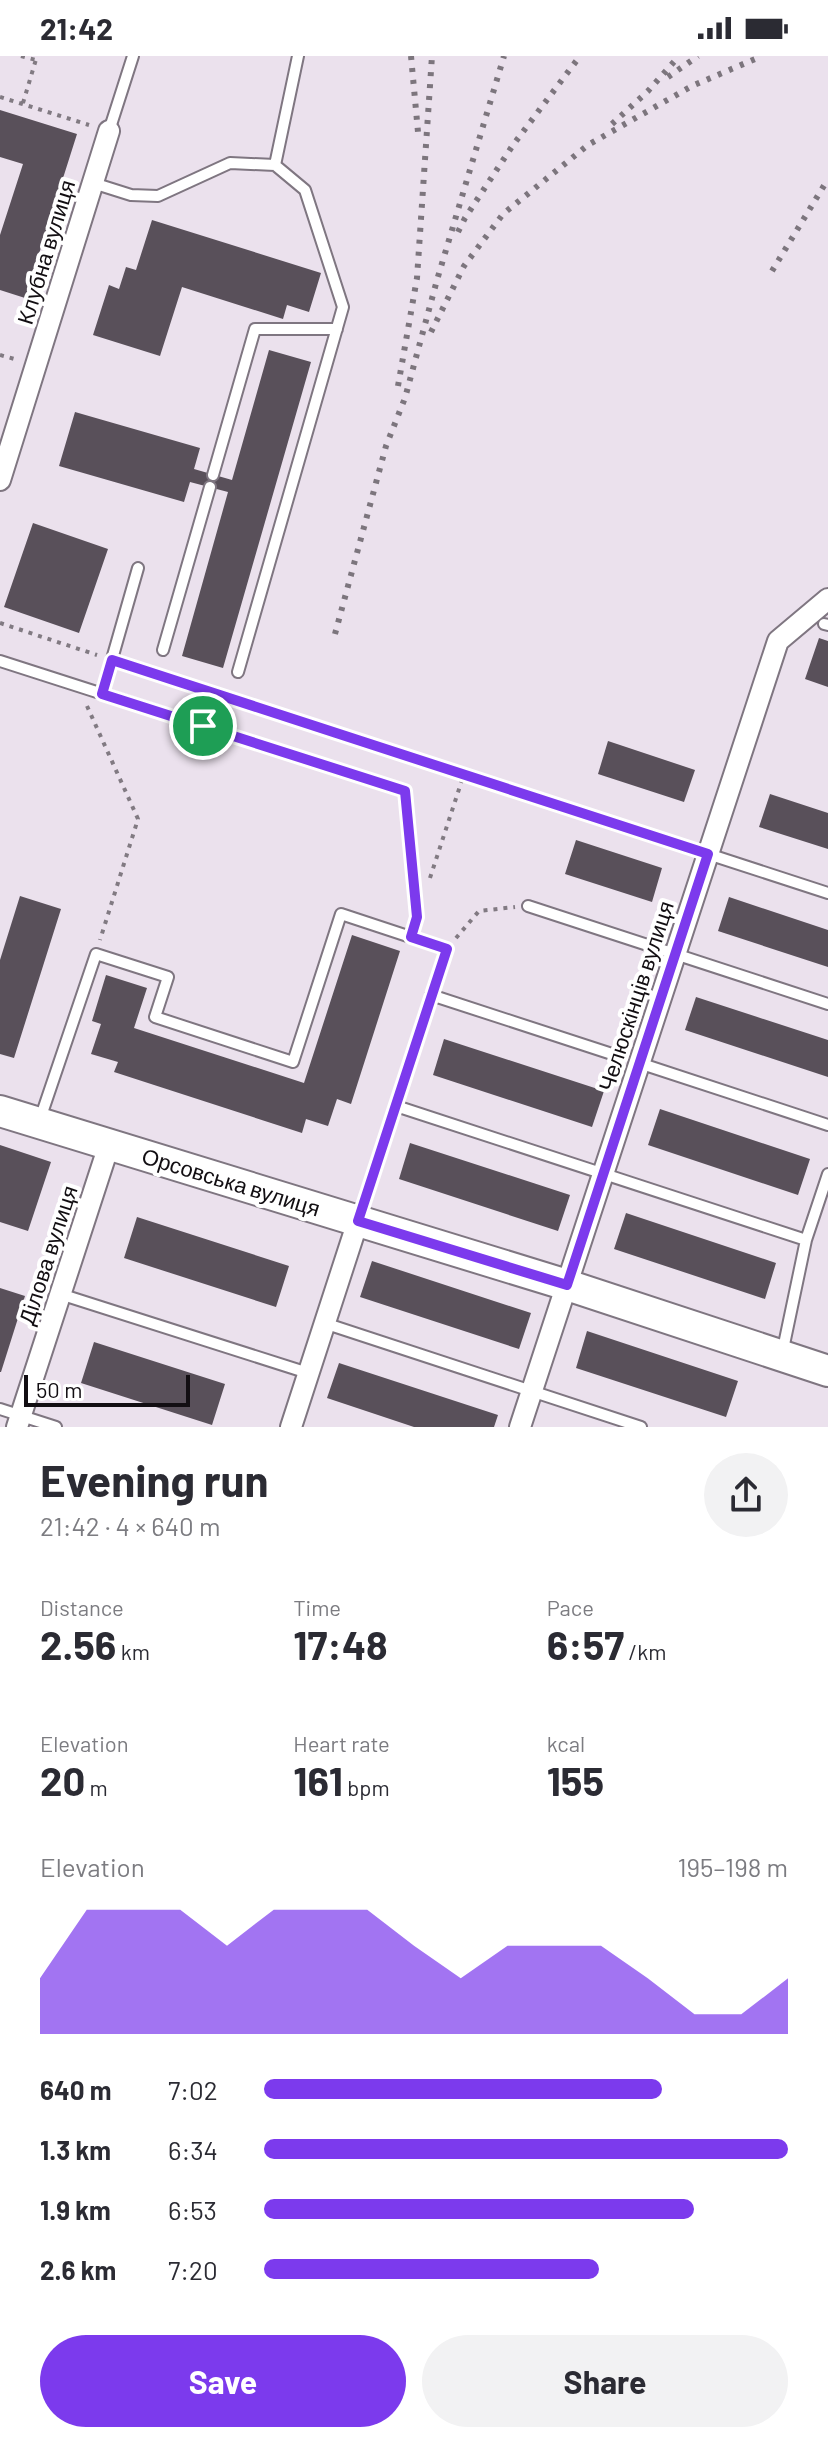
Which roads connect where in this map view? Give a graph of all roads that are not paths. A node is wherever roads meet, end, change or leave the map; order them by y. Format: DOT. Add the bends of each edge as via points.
graph roads {
  1 [pos="133,56"];
  2 [pos="298,56"];
  3 [pos="109,131"];
  4 [pos="275,165"];
  5 [pos="93,183"];
  6 [pos="337,329"];
  7 [pos="213,475"];
  8 [pos="0,480"];
  9 [pos="210,487"];
  10 [pos="138,568"];
  11 [pos="828,599"];
  12 [pos="163,650"];
  13 [pos="0,661"];
  14 [pos="238,672"];
  15 [pos="102,694"];
  16 [pos="708,854"];
  17 [pos="828,893"];
  18 [pos="528,906"];
  19 [pos="411,937"];
  20 [pos="675,954"];
  21 [pos="431,995"];
  22 [pos="828,1004"];
  23 [pos="615,1055"];
  24 [pos="639,1063"];
  25 [pos="396,1106"];
  26 [pos="0,1111"];
  27 [pos="38,1123"];
  28 [pos="828,1125"];
  29 [pos="109,1145"];
  30 [pos="604,1174"];
  31 [pos="828,1174"];
  32 [pos="358,1221"];
  33 [pos="806,1240"];
  34 [pos="567,1285"];
  35 [pos="60,1294"];
  36 [pos="324,1323"];
  37 [pos="781,1356"];
  38 [pos="828,1371"];
  39 [pos="308,1373"];
  40 [pos="532,1391"];
  41 [pos="0,1409"];
  42 [pos="19,1421"];
  43 [pos="56,1427"];
  44 [pos="291,1427"];
  45 [pos="520,1427"];
  46 [pos="641,1427"];
  1 -- 3 [label="lane"];
  2 -- 4 [label="lane"];
  3 -- 5 [label="street, Клубна вулиця"];
  4 -- 5 [label="lane" via="230,163 158,196 131,195"];
  4 -- 6 [label="lane" via="305,190 343,307"];
  5 -- 8 [label="street, Клубна вулиця"];
  6 -- 7 [label="lane" via="255,329"];
  6 -- 14 [label="lane"];
  9 -- 12 [label="lane"];
  10 -- 15 [label="lane"];
  11 -- 16 [label="street, Челюскінців вулиця" via="778,641"];
  13 -- 15 [label="lane"];
  15 -- 19 [label="lane" via="405,791 417,917"];
  16 -- 17 [label="lane"];
  16 -- 20 [label="street, Челюскінців вулиця"];
  18 -- 20 [label="lane"];
  19 -- 21 [label="lane" via="447,949"];
  19 -- 27 [label="lane" via="341,914 293,1062 155,1017 168,977 96,954"];
  20 -- 22 [label="lane"];
  20 -- 24 [label="street, Челюскінців вулиця"];
  21 -- 23 [label="lane"];
  21 -- 25 [label="lane"];
  24 -- 28 [label="lane"];
  24 -- 30 [label="street, Челюскінців вулиця"];
  25 -- 30 [label="lane"];
  25 -- 32 [label="lane"];
  26 -- 27 [label="street, Орсовська вулиця"];
  27 -- 29 [label="street, Орсовська вулиця"];
  29 -- 32 [label="street, Орсовська вулиця"];
  29 -- 35 [label="street, Ділова вулиця"];
  30 -- 33 [label="lane"];
  30 -- 34 [label="street, Челюскінців вулиця"];
  31 -- 33 [label="lane"];
  32 -- 34 [label="street, Орсовська вулиця"];
  32 -- 36 [label="street"];
  33 -- 37 [label="lane"];
  34 -- 37 [label="street, Орсовська вулиця"];
  34 -- 40 [label="street, Челюскінців вулиця"];
  35 -- 39 [label="lane"];
  35 -- 42 [label="street, Ділова вулиця"];
  36 -- 39 [label="street"];
  36 -- 40 [label="lane"];
  37 -- 38 [label="street, Орсовська вулиця"];
  39 -- 44 [label="street"];
  40 -- 45 [label="street, Челюскінців вулиця"];
  40 -- 46 [label="lane"];
  41 -- 42 [label="lane"];
  42 -- 43 [label="lane"];
}
